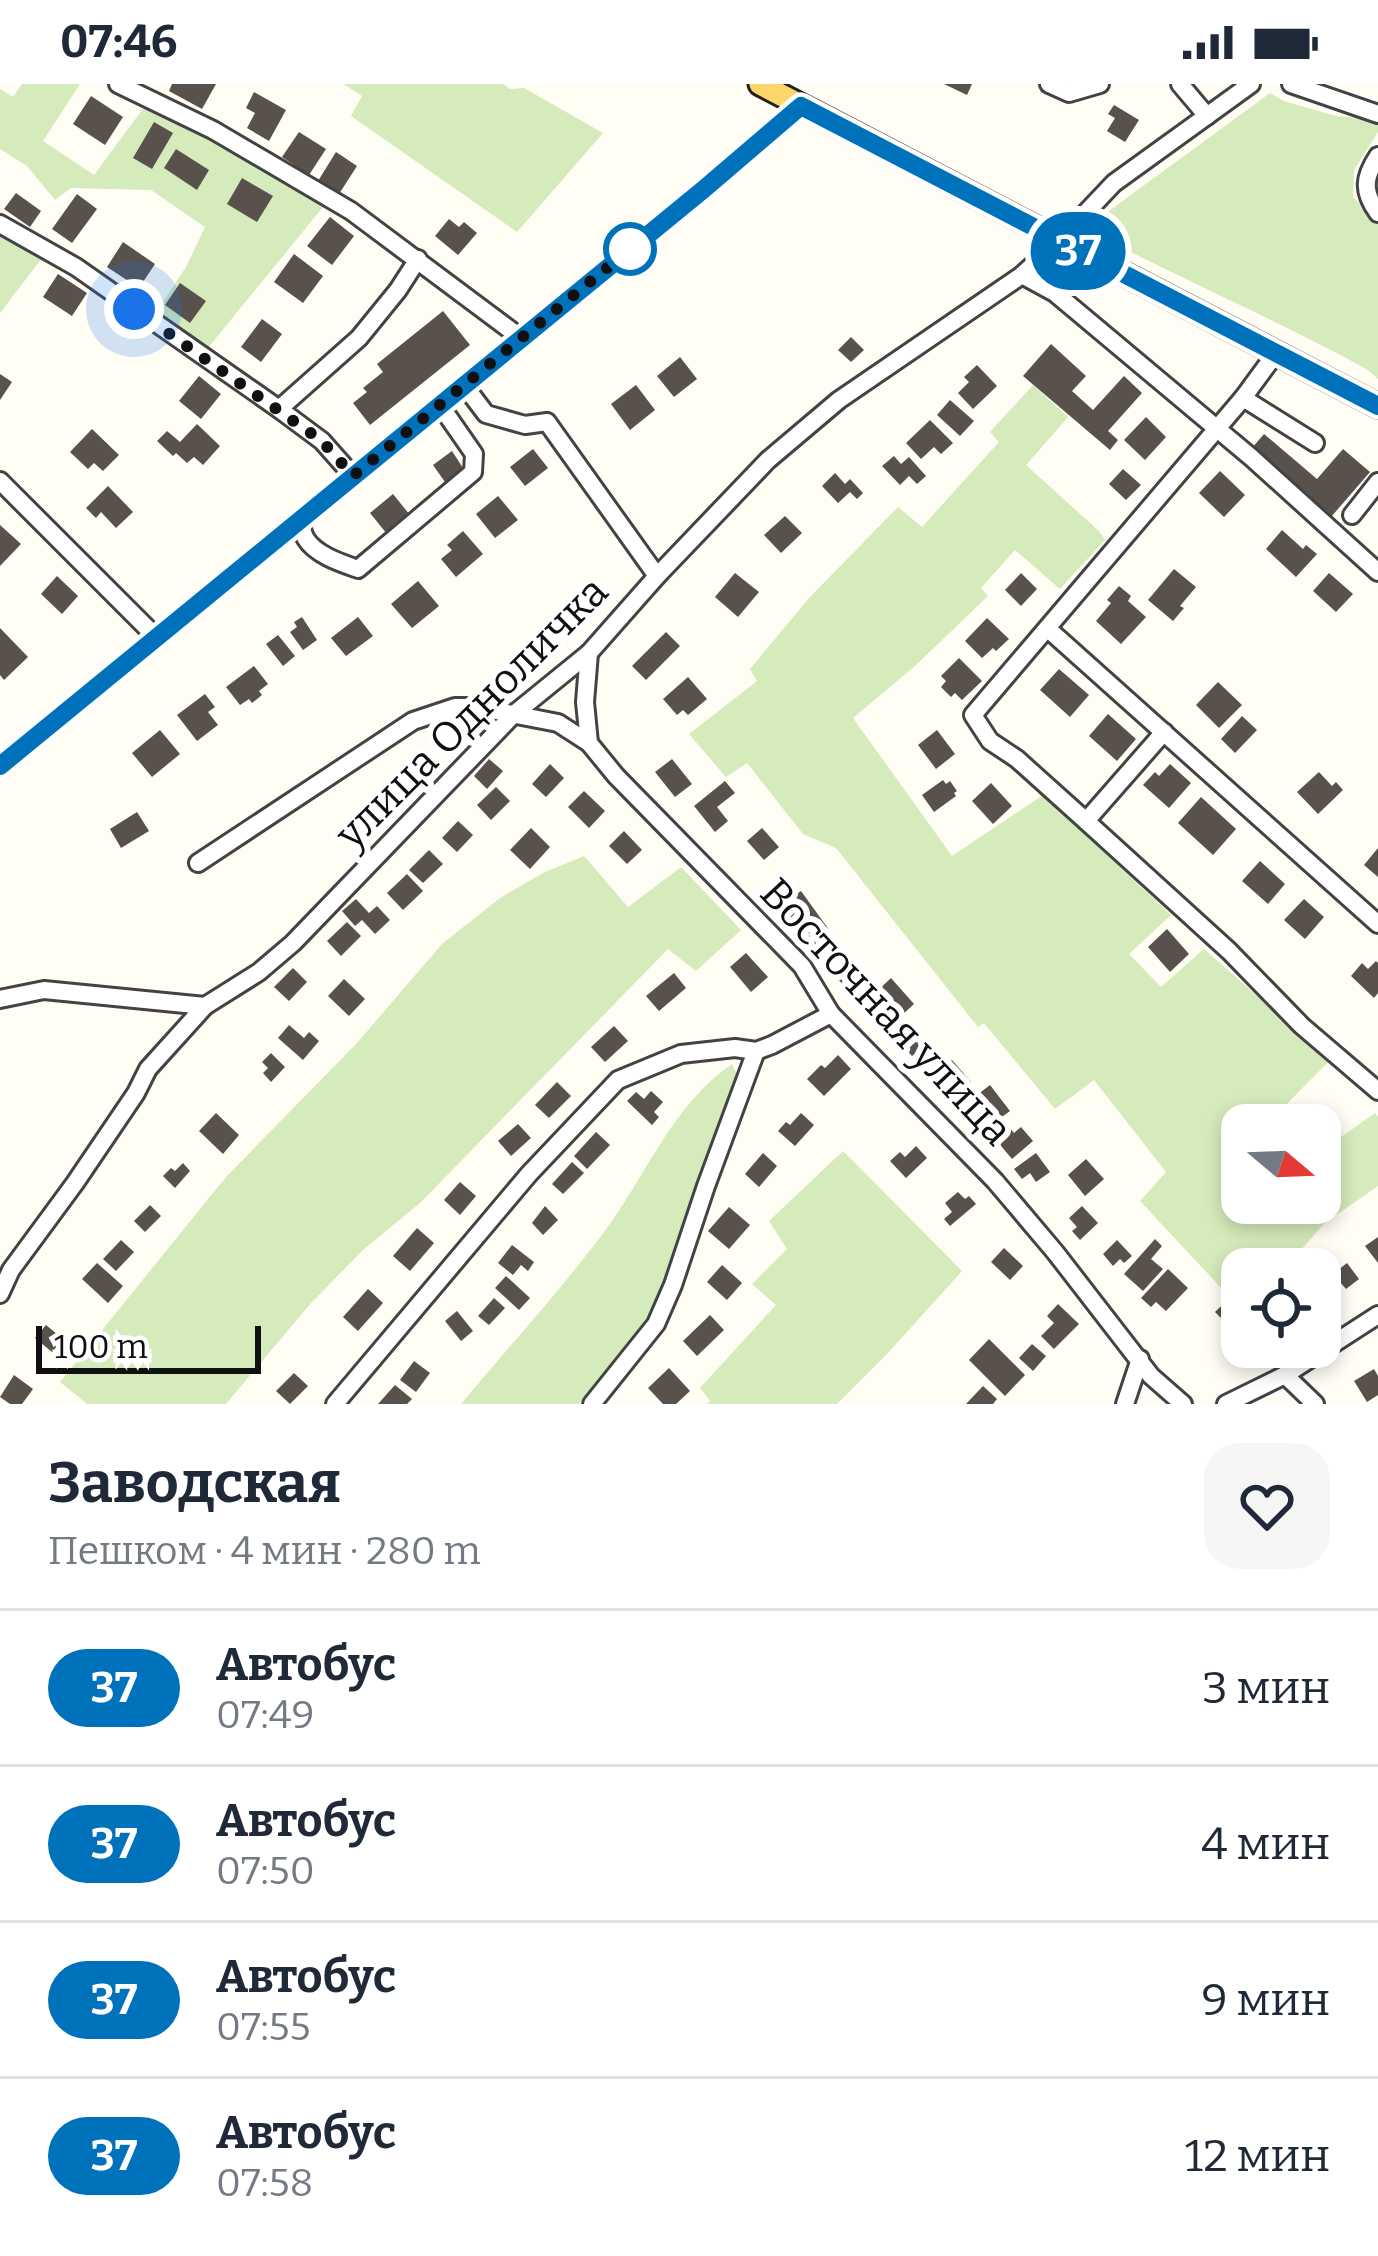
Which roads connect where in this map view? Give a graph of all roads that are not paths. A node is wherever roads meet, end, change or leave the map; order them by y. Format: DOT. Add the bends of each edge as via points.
graph roads {
  1 [pos="118,84"];
  2 [pos="760,84"];
  3 [pos="1049,84"];
  4 [pos="1100,84"];
  5 [pos="1180,84"];
  6 [pos="1251,84"];
  7 [pos="1291,84"];
  8 [pos="801,106"];
  9 [pos="1378,114"];
  10 [pos="1207,116"];
  11 [pos="1378,156"];
  12 [pos="1378,213"];
  13 [pos="0,224"];
  14 [pos="1059,241"];
  15 [pos="418,260"];
  16 [pos="1022,275"];
  17 [pos="521,338"];
  18 [pos="1276,353"];
  19 [pos="464,385"];
  20 [pos="1243,398"];
  21 [pos="440,405"];
  22 [pos="1378,406"];
  23 [pos="279,409"];
  24 [pos="1216,430"];
  25 [pos="1315,443"];
  26 [pos="353,476"];
  27 [pos="0,481"];
  28 [pos="1378,482"];
  29 [pos="1352,515"];
  30 [pos="300,520"];
  31 [pos="1378,572"];
  32 [pos="657,576"];
  33 [pos="1048,628"];
  34 [pos="157,638"];
  35 [pos="590,653"];
  36 [pos="514,714"];
  37 [pos="1164,731"];
  38 [pos="589,743"];
  39 [pos="0,766"];
  40 [pos="1086,821"];
  41 [pos="198,863"];
  42 [pos="1378,924"];
  43 [pos="0,999"];
  44 [pos="205,1006"];
  45 [pos="832,1014"];
  46 [pos="756,1051"];
  47 [pos="1378,1091"];
  48 [pos="0,1294"];
  49 [pos="1378,1315"];
  50 [pos="1140,1359"];
  51 [pos="1285,1375"];
  52 [pos="1258,1397"];
  53 [pos="335,1404"];
  54 [pos="592,1404"];
  55 [pos="1125,1404"];
  56 [pos="1183,1404"];
  57 [pos="1226,1404"];
  58 [pos="1315,1404"];
  1 -- 15 [label="street" via="214,130"];
  2 -- 8 [label="main road"];
  3 -- 4 [label="street" via="1069,93"];
  5 -- 10 [label="street"];
  6 -- 10 [label="street, улица Одноличка"];
  7 -- 9 [label="street"];
  8 -- 14 [label="main road"];
  8 -- 17 [label="street"];
  10 -- 14 [label="street, улица Одноличка" via="1114,183"];
  11 -- 12 [label="street" via="1367,172"];
  13 -- 23 [label="street" via="76,267"];
  14 -- 16 [label="street, улица Одноличка"];
  14 -- 18 [label="main road"];
  15 -- 17 [label="street"];
  15 -- 23 [label="street" via="359,338"];
  16 -- 24 [label="street" via="1055,292"];
  16 -- 32 [label="street, улица Одноличка" via="839,400 768,460"];
  17 -- 19 [label="street"];
  18 -- 20 [label="street"];
  18 -- 22 [label="main road"];
  19 -- 21 [label="street"];
  19 -- 32 [label="street" via="486,414 548,422"];
  20 -- 24 [label="street"];
  20 -- 25 [label="street"];
  21 -- 26 [label="street"];
  21 -- 30 [label="street" via="475,454 473,472 358,568 317,549"];
  23 -- 26 [label="street"];
  24 -- 31 [label="street"];
  24 -- 33 [label="street"];
  26 -- 30 [label="street"];
  27 -- 34 [label="street"];
  28 -- 29 [label="street"];
  30 -- 34 [label="street"];
  32 -- 35 [label="street, улица Одноличка"];
  33 -- 37 [label="street"];
  33 -- 40 [label="street" via="973,716 990,741"];
  34 -- 39 [label="street"];
  35 -- 36 [label="street, улица Одноличка"];
  35 -- 38 [label="street"];
  36 -- 38 [label="street" via="558,723"];
  36 -- 41 [label="street" via="455,707 413,721"];
  36 -- 44 [label="street, улица Одноличка" via="293,943"];
  37 -- 40 [label="street"];
  37 -- 42 [label="street"];
  38 -- 45 [label="street, Восточная улица" via="802,966"];
  40 -- 47 [label="street"];
  43 -- 44 [label="street" via="44,990"];
  44 -- 48 [label="street, улица Одноличка" via="148,1069"];
  45 -- 46 [label="street"];
  45 -- 50 [label="street, Восточная улица" via="994,1181"];
  46 -- 53 [label="street" via="681,1054 618,1080"];
  46 -- 54 [label="street" via="656,1324"];
  49 -- 51 [label="street"];
  50 -- 55 [label="street"];
  50 -- 56 [label="street, Восточная улица"];
  51 -- 52 [label="street"];
  51 -- 58 [label="street"];
  52 -- 57 [label="street"];
}
